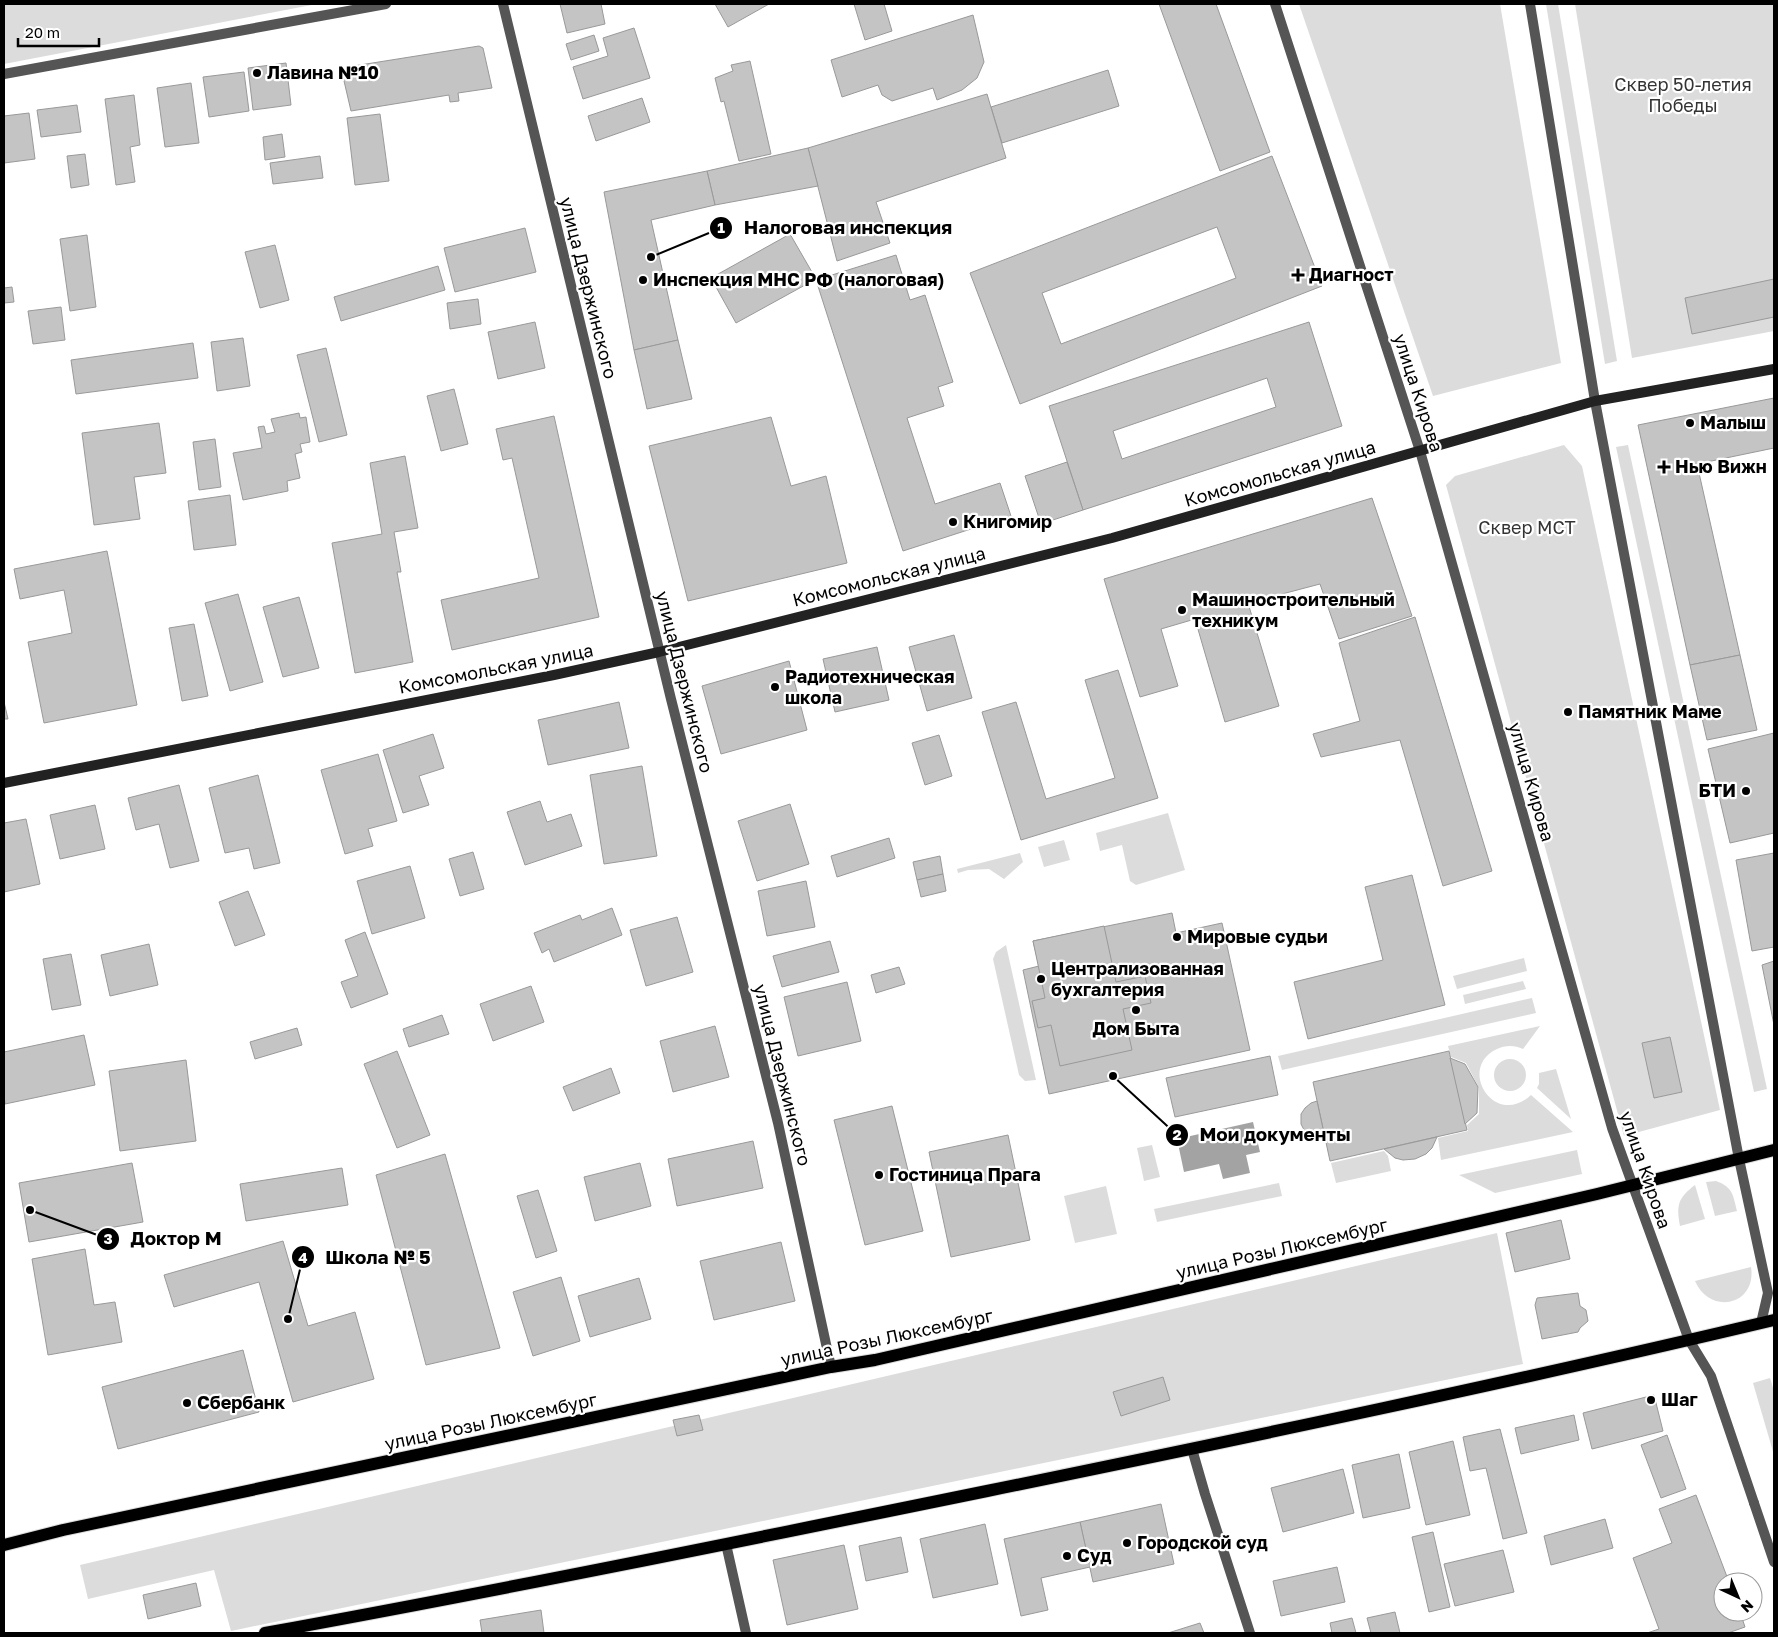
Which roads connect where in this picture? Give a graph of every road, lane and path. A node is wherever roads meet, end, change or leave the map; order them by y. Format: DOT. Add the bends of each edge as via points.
graph roads {
  1 [pos="386,4"];
  2 [pos="503,4"];
  3 [pos="1275,4"];
  4 [pos="1530,4"];
  5 [pos="4,74"];
  6 [pos="1774,369"];
  7 [pos="1595,401"];
  8 [pos="1420,451"];
  9 [pos="659,652"];
  10 [pos="4,783"];
  11 [pos="1774,1150"];
  12 [pos="1739,1159"];
  13 [pos="1633,1186"];
  14 [pos="1774,1320"];
  15 [pos="1761,1323"];
  16 [pos="1689,1340"];
  17 [pos="831,1368"];
  18 [pos="1192,1449"];
  19 [pos="726,1544"];
  20 [pos="4,1545"];
  21 [pos="1774,1562"];
  22 [pos="265,1633"];
  23 [pos="746,1633"];
  24 [pos="1250,1633"];
  1 -- 5 [label="street"];
  2 -- 9 [label="street, улица Дзержинского"];
  3 -- 8 [label="street, улица Кирова"];
  4 -- 7 [label="street"];
  6 -- 7 [label="main road, Комсомольская улица"];
  7 -- 8 [label="main road, Комсомольская улица"];
  7 -- 12 [label="street"];
  8 -- 9 [label="main road, Комсомольская улица" via="1112,538"];
  8 -- 13 [label="street, улица Кирова" via="1612,1128"];
  9 -- 10 [label="main road, Комсомольская улица"];
  9 -- 17 [label="street, улица Дзержинского" via="778,1123"];
  11 -- 12 [label="main road, улица Розы Люксембург"];
  12 -- 13 [label="main road, улица Розы Люксембург"];
  12 -- 15 [label="street" via="1768,1293"];
  13 -- 16 [label="street, улица Кирова"];
  13 -- 17 [label="main road, улица Розы Люксембург"];
  14 -- 15 [label="main road"];
  15 -- 16 [label="main road"];
  16 -- 18 [label="main road"];
  16 -- 21 [label="street, улица Кирова" via="1711,1376"];
  17 -- 20 [label="main road, улица Розы Люксембург"];
  18 -- 19 [label="main road"];
  18 -- 24 [label="street"];
  19 -- 22 [label="main road"];
  19 -- 23 [label="street"];
}
